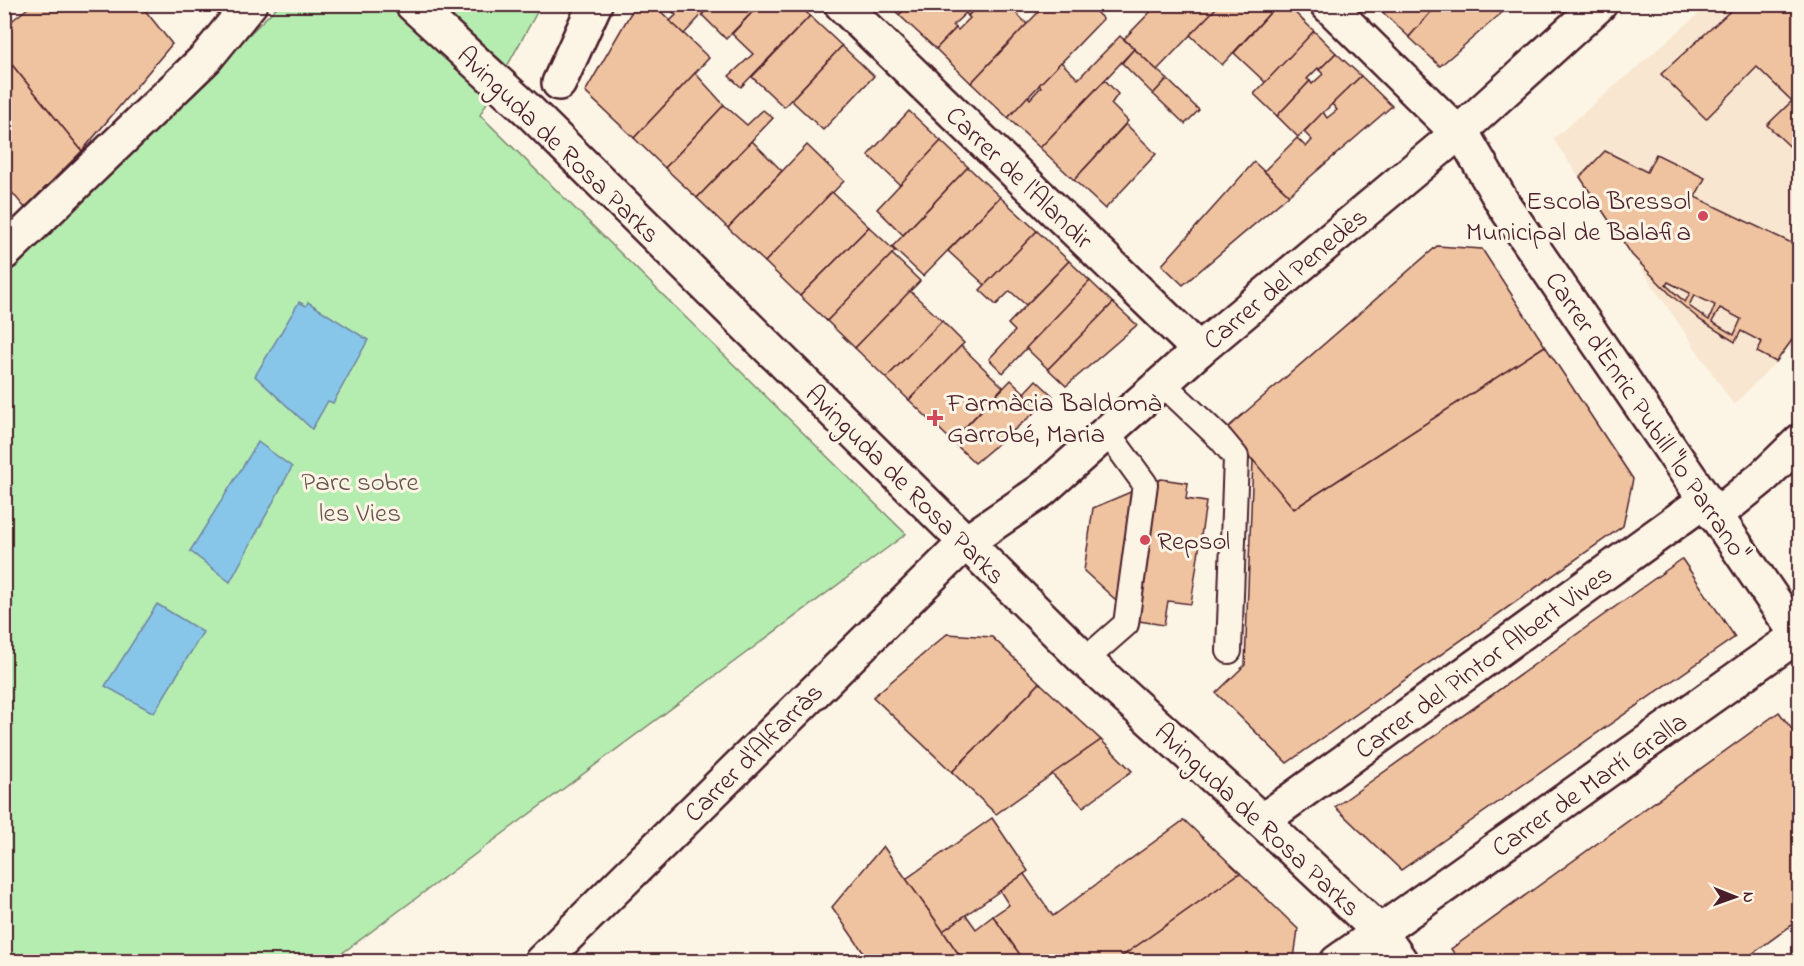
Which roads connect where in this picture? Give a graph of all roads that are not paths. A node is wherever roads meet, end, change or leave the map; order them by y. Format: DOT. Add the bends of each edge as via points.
graph roads {
  1 [pos="250,4"];
  2 [pos="412,4"];
  3 [pos="595,4"];
  4 [pos="841,4"];
  5 [pos="1327,4"];
  6 [pos="1600,4"];
  7 [pos="559,83"];
  8 [pos="1457,134"];
  9 [pos="4,253"];
  10 [pos="1199,350"];
  11 [pos="1162,383"];
  12 [pos="1107,432"];
  13 [pos="1800,441"];
  14 [pos="1709,509"];
  15 [pos="965,543"];
  16 [pos="1798,637"];
  17 [pos="1229,651"];
  18 [pos="1085,660"];
  19 [pos="1262,820"];
  20 [pos="1380,932"];
  21 [pos="541,962"];
  22 [pos="1338,962"];
  23 [pos="1401,962"];
  1 -- 9 [label="street" via="206,58"];
  2 -- 15 [label="street, Avinguda de Rosa Parks" via="529,111"];
  3 -- 7 [label="street"];
  4 -- 10 [label="street, Carrer de l'Alandir"];
  5 -- 8 [label="street, Carrer d'Enric Pubill \"lo Parrano\""];
  6 -- 8 [label="street, Carrer del Penedès"];
  8 -- 10 [label="street, Carrer del Penedès"];
  8 -- 14 [label="street, Carrer d'Enric Pubill \"lo Parrano\"" via="1468,143 1504,205"];
  10 -- 11 [label="street, Carrer del Penedès"];
  11 -- 12 [label="street, Carrer del Penedès"];
  11 -- 17 [label="lane" via="1236,457"];
  12 -- 15 [label="street, Carrer del Penedès" via="1041,490"];
  12 -- 18 [label="lane" via="1145,484 1126,624"];
  13 -- 14 [label="street, Carrer del Pintor Albert Vives" via="1763,477"];
  14 -- 16 [label="street, Carrer d'Enric Pubill \"lo Parrano\""];
  14 -- 19 [label="street, Carrer del Pintor Albert Vives"];
  15 -- 18 [label="street, Avinguda de Rosa Parks"];
  15 -- 21 [label="street, Carrer d'Alfarràs"];
  16 -- 20 [label="street, Carrer de Martí Gralla"];
  18 -- 19 [label="street, Avinguda de Rosa Parks"];
  19 -- 20 [label="street, Avinguda de Rosa Parks"];
  20 -- 22 [label="street, Carrer de Martí Gralla"];
  20 -- 23 [label="street, Avinguda de Rosa Parks"];
}
